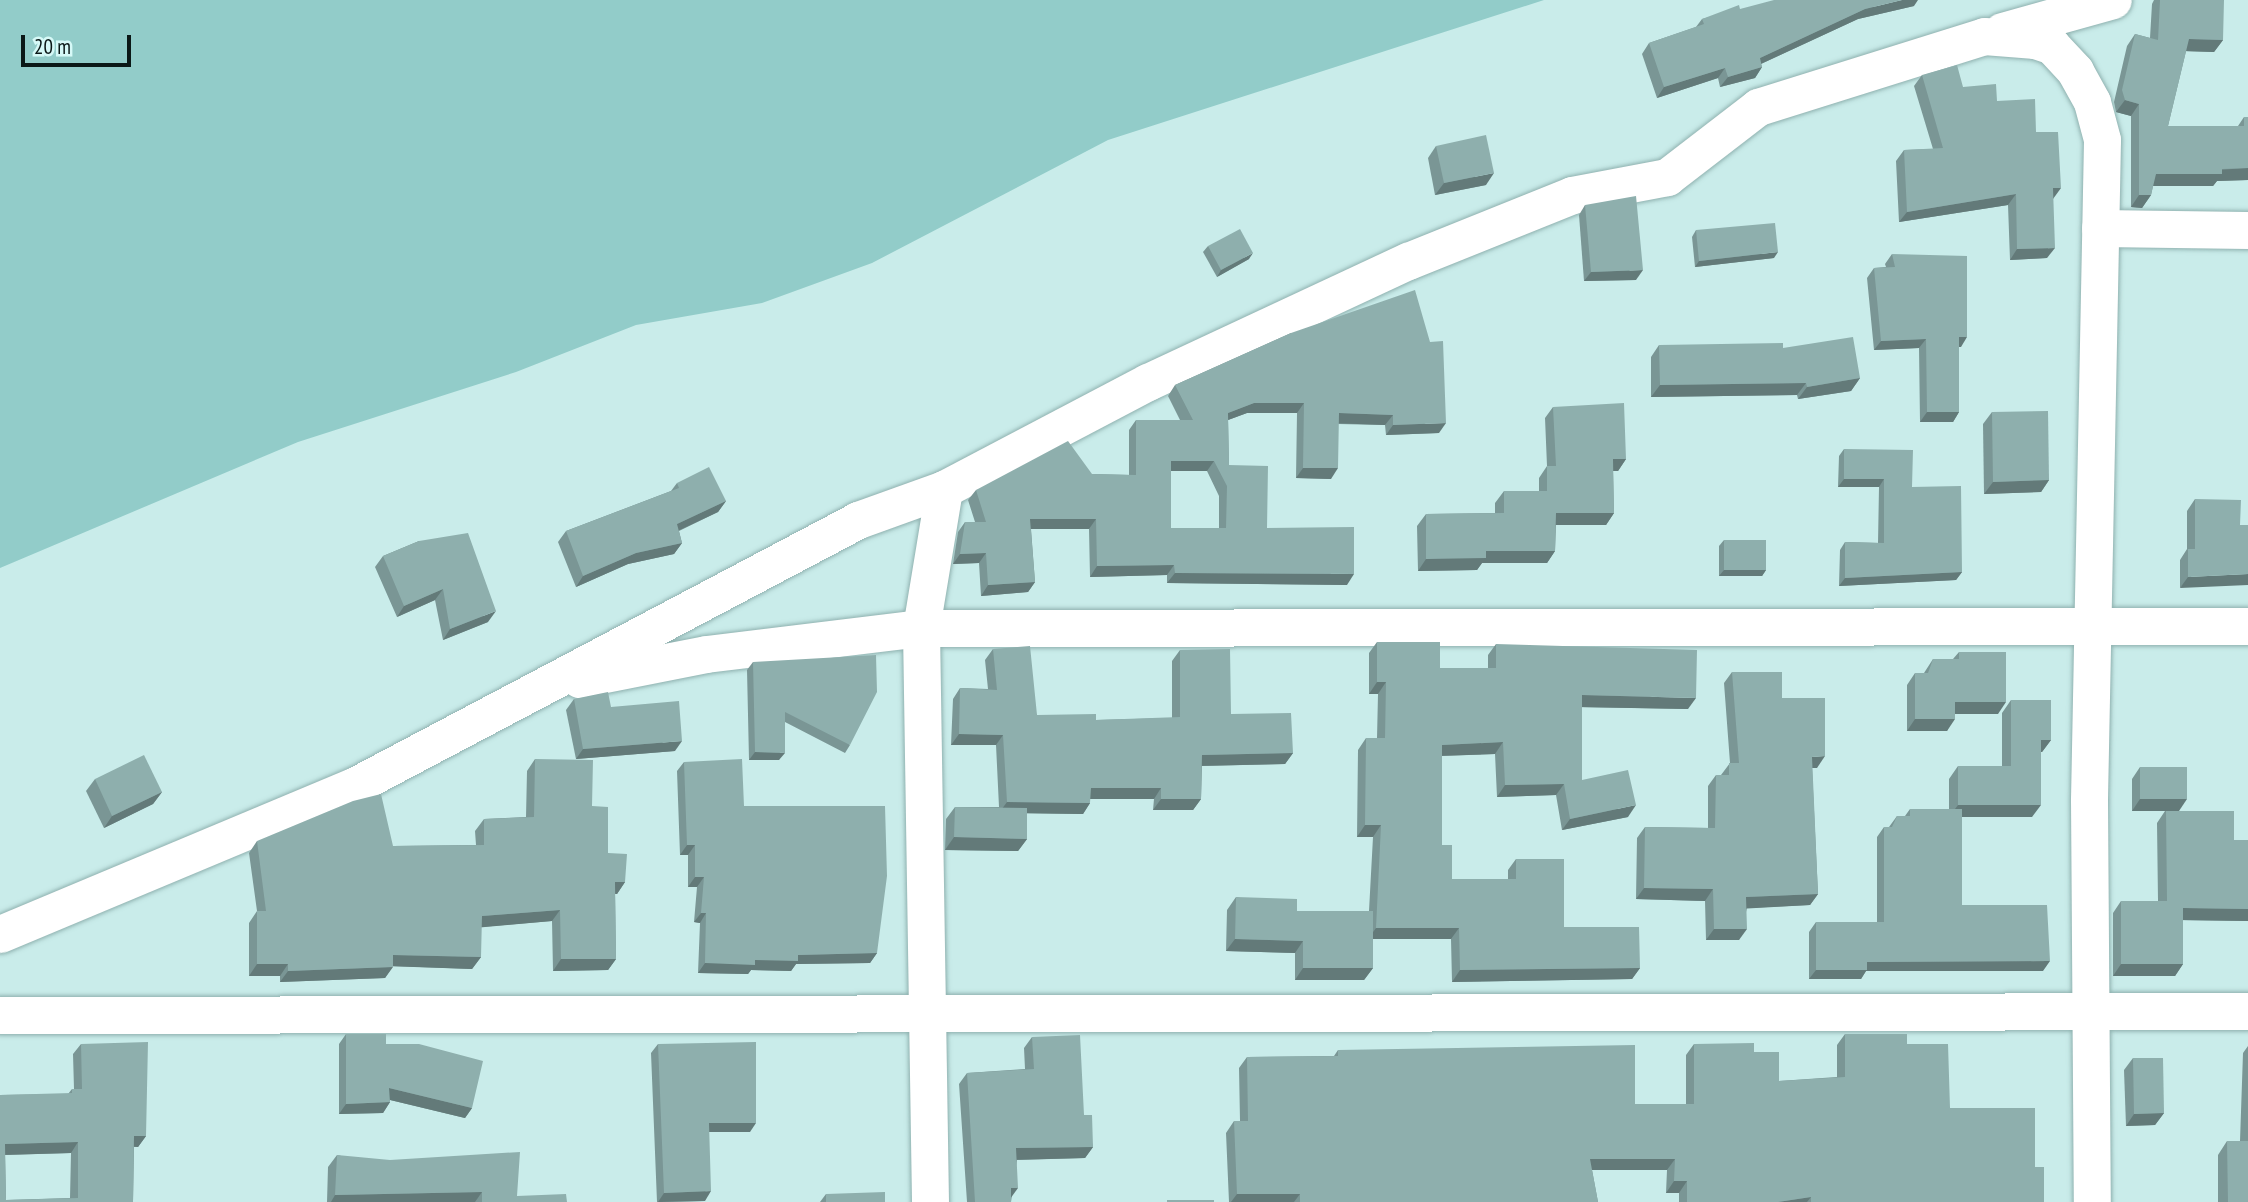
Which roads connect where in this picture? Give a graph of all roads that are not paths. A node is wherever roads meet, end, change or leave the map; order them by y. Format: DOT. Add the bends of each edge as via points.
graph roads {
  1 [pos="2113,0"];
  2 [pos="1984,36"];
  3 [pos="2100,228"];
  4 [pos="2248,230"];
  5 [pos="944,489"];
  6 [pos="2092,625"];
  7 [pos="2248,626"];
  8 [pos="921,628"];
  9 [pos="547,685"];
  10 [pos="0,934"];
  11 [pos="2090,1010"];
  12 [pos="2248,1011"];
  13 [pos="927,1014"];
  14 [pos="0,1015"];
  15 [pos="930,1202"];
  16 [pos="2092,1202"];
  1 -- 2 [label="street"];
  2 -- 3 [label="street" via="2052,46 2075,71 2092,102 2102,140"];
  2 -- 5 [label="street" via="1758,107 1667,177 1572,195 1408,261 1148,382"];
  3 -- 4 [label="street"];
  3 -- 6 [label="street"];
  5 -- 8 [label="street"];
  5 -- 9 [label="street" via="858,520"];
  6 -- 7 [label="street"];
  6 -- 8 [label="street"];
  6 -- 11 [label="street"];
  8 -- 9 [label="street" via="706,654"];
  8 -- 13 [label="street"];
  9 -- 10 [label="street" via="354,786"];
  11 -- 12 [label="street"];
  11 -- 13 [label="street"];
  11 -- 16 [label="street"];
  13 -- 14 [label="street"];
  13 -- 15 [label="street"];
}
